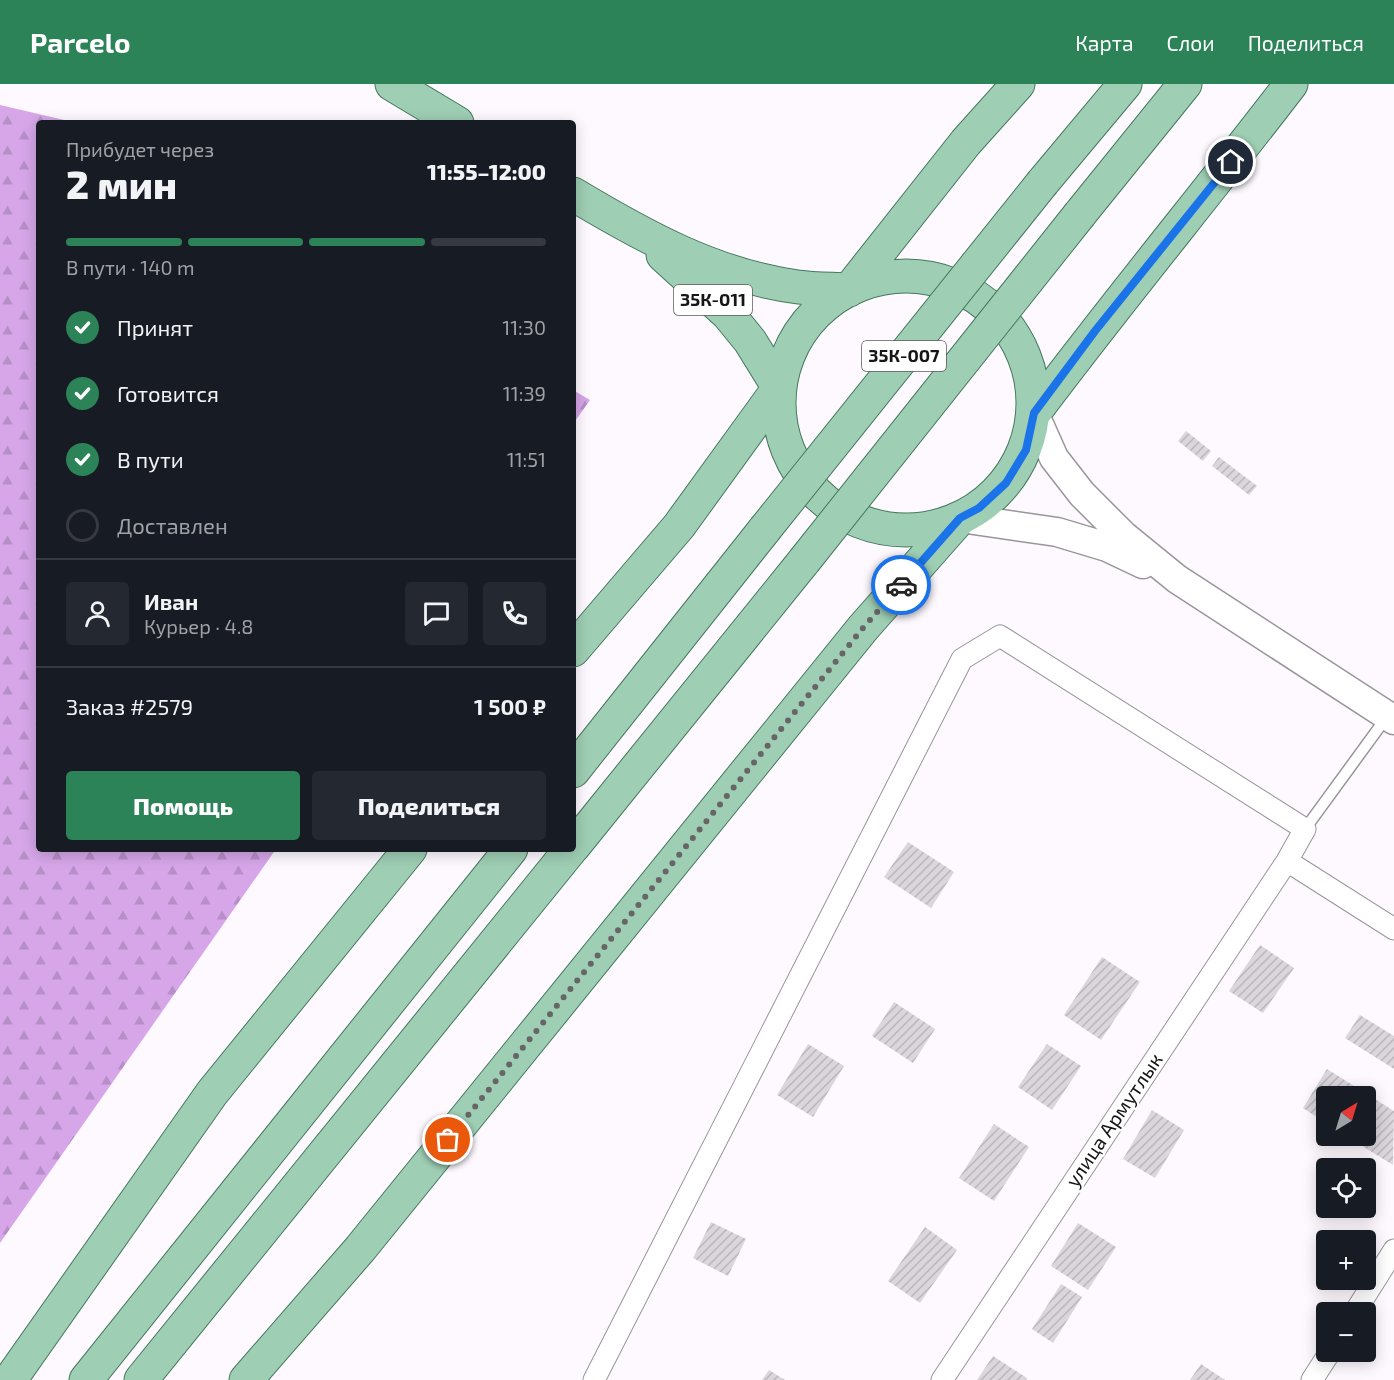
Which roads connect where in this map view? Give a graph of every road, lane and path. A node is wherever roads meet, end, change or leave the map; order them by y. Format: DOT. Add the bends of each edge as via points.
graph roads {
  1 [pos="392,84"];
  2 [pos="1018,84"];
  3 [pos="1125,84"];
  4 [pos="1185,84"];
  5 [pos="1291,84"];
  6 [pos="452,120"];
  7 [pos="576,196"];
  8 [pos="629,228"];
  9 [pos="849,290"];
  10 [pos="779,388"];
  11 [pos="1034,413"];
  12 [pos="960,518"];
  13 [pos="1177,579"];
  14 [pos="576,646"];
  15 [pos="1391,718"];
  16 [pos="576,767"];
  17 [pos="1305,829"];
  18 [pos="576,843"];
  19 [pos="408,852"];
  20 [pos="509,852"];
  21 [pos="569,852"];
  22 [pos="1287,861"];
  23 [pos="1394,929"];
  24 [pos="1394,1250"];
  25 [pos="1361,1302"];
  26 [pos="1324,1362"];
  27 [pos="10,1380"];
  28 [pos="86,1380"];
  29 [pos="141,1380"];
  30 [pos="246,1380"];
  31 [pos="594,1380"];
  32 [pos="942,1380"];
  33 [pos="1312,1380"];
  1 -- 6 [label="main road"];
  2 -- 9 [label="main road" via="959,151"];
  3 -- 16 [label="main road, 35К-007, bridge"];
  4 -- 18 [label="main road, 35К-007, bridge"];
  5 -- 11 [label="main road"];
  7 -- 8 [label="main road, 35К-011"];
  8 -- 9 [label="main road" via="670,249 752,277 798,287"];
  8 -- 10 [label="main road, 35К-011" via="728,314"];
  9 -- 10 [label="main road" via="809,320 789,351"];
  9 -- 11 [label="main road" via="895,276 928,278 960,287 987,305 1010,329 1026,358"];
  10 -- 12 [label="main road" via="779,421 793,463 819,497 856,521 898,531 941,526"];
  10 -- 14 [label="main road" via="678,526"];
  11 -- 12 [label="main road" via="1026,450 1006,483 979,508"];
  11 -- 13 [label="main road" via="1054,458 1082,494 1123,535"];
  12 -- 13 [label="main road" via="1057,532 1107,547"];
  12 -- 30 [label="main road" via="863,628 360,1249"];
  13 -- 15 [label="main road"];
  15 -- 17 [label="lane"];
  17 -- 22 [label="street, улица Армутлык"];
  17 -- 31 [label="street" via="1000,636 962,659"];
  19 -- 27 [label="main road" via="212,1094"];
  20 -- 28 [label="main road"];
  21 -- 29 [label="main road"];
  22 -- 23 [label="street"];
  22 -- 32 [label="street, улица Армутлык"];
  24 -- 25 [label="street"];
  26 -- 33 [label="street"];
}
